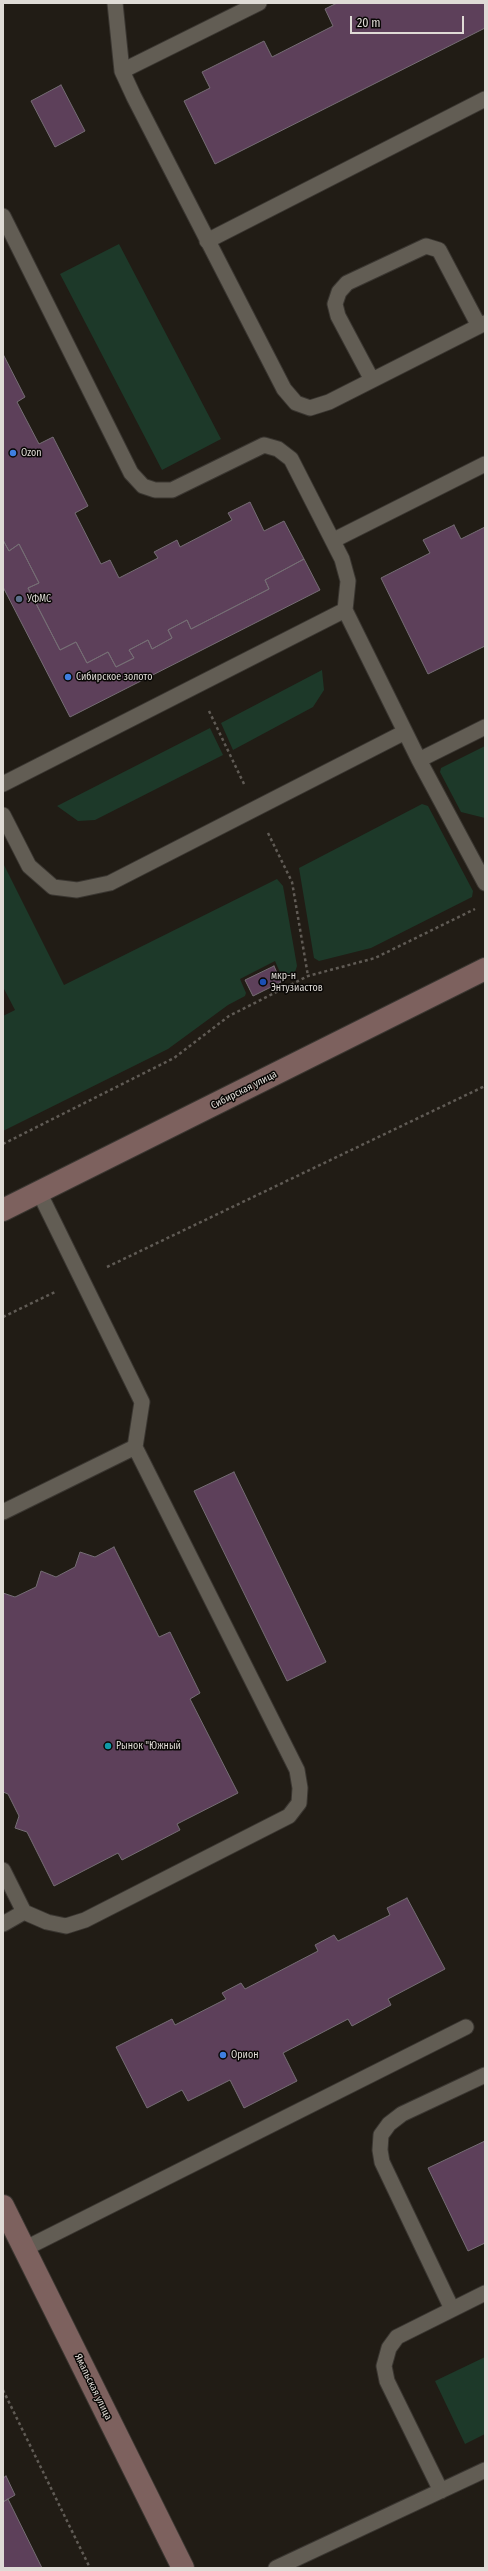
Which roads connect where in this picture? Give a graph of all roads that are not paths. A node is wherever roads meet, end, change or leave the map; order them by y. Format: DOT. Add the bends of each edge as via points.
graph roads {
  1 [pos="115,3"];
  2 [pos="259,3"];
  3 [pos="122,71"];
  4 [pos="485,99"];
  5 [pos="3,216"];
  6 [pos="208,241"];
  7 [pos="482,324"];
  8 [pos="372,380"];
  9 [pos="485,464"];
  10 [pos="334,540"];
  11 [pos="345,610"];
  12 [pos="485,727"];
  13 [pos="405,732"];
  14 [pos="419,760"];
  15 [pos="3,784"];
  16 [pos="3,815"];
  17 [pos="485,883"];
  18 [pos="485,969"];
  19 [pos="39,1192"];
  20 [pos="3,1210"];
  21 [pos="134,1447"];
  22 [pos="3,1512"];
  23 [pos="3,1870"];
  24 [pos="24,1912"];
  25 [pos="3,1924"];
  26 [pos="466,2027"];
  27 [pos="485,2075"];
  28 [pos="3,2206"];
  29 [pos="24,2249"];
  30 [pos="485,2293"];
  31 [pos="452,2309"];
  32 [pos="485,2470"];
  33 [pos="441,2491"];
  34 [pos="183,2568"];
  35 [pos="276,2568"];
  1 -- 3 [label="lane"];
  2 -- 3 [label="lane"];
  3 -- 6 [label="lane"];
  4 -- 6 [label="lane"];
  5 -- 10 [label="lane" via="131,473 143,486 155,490 172,490 264,445 278,449 291,459"];
  6 -- 8 [label="lane" via="284,389 296,402 310,408 329,402"];
  7 -- 8 [label="lane"];
  7 -- 8 [label="lane" via="439,250 426,246 347,284 339,292 336,310"];
  9 -- 10 [label="lane"];
  10 -- 11 [label="lane" via="348,581"];
  11 -- 13 [label="lane"];
  11 -- 15 [label="lane"];
  12 -- 14 [label="lane"];
  13 -- 14 [label="lane"];
  13 -- 16 [label="lane" via="110,883 83,889 53,887 29,866"];
  14 -- 17 [label="lane"];
  18 -- 19 [label="main road, Сибирская улица"];
  19 -- 20 [label="main road, Сибирская улица"];
  19 -- 21 [label="lane" via="142,1402"];
  21 -- 22 [label="lane"];
  21 -- 24 [label="lane" via="297,1770 299,1803 289,1816 85,1920 66,1926 47,1922"];
  23 -- 24 [label="lane"];
  24 -- 25 [label="lane"];
  26 -- 29 [label="lane"];
  27 -- 31 [label="lane" via="402,2114 389,2124 381,2135 382,2162"];
  28 -- 29 [label="main road, Ямальская улица"];
  29 -- 34 [label="main road, Ямальская улица"];
  30 -- 31 [label="lane"];
  31 -- 33 [label="lane" via="397,2336 389,2348 384,2366 387,2381"];
  32 -- 33 [label="lane"];
  33 -- 35 [label="lane"];
}
